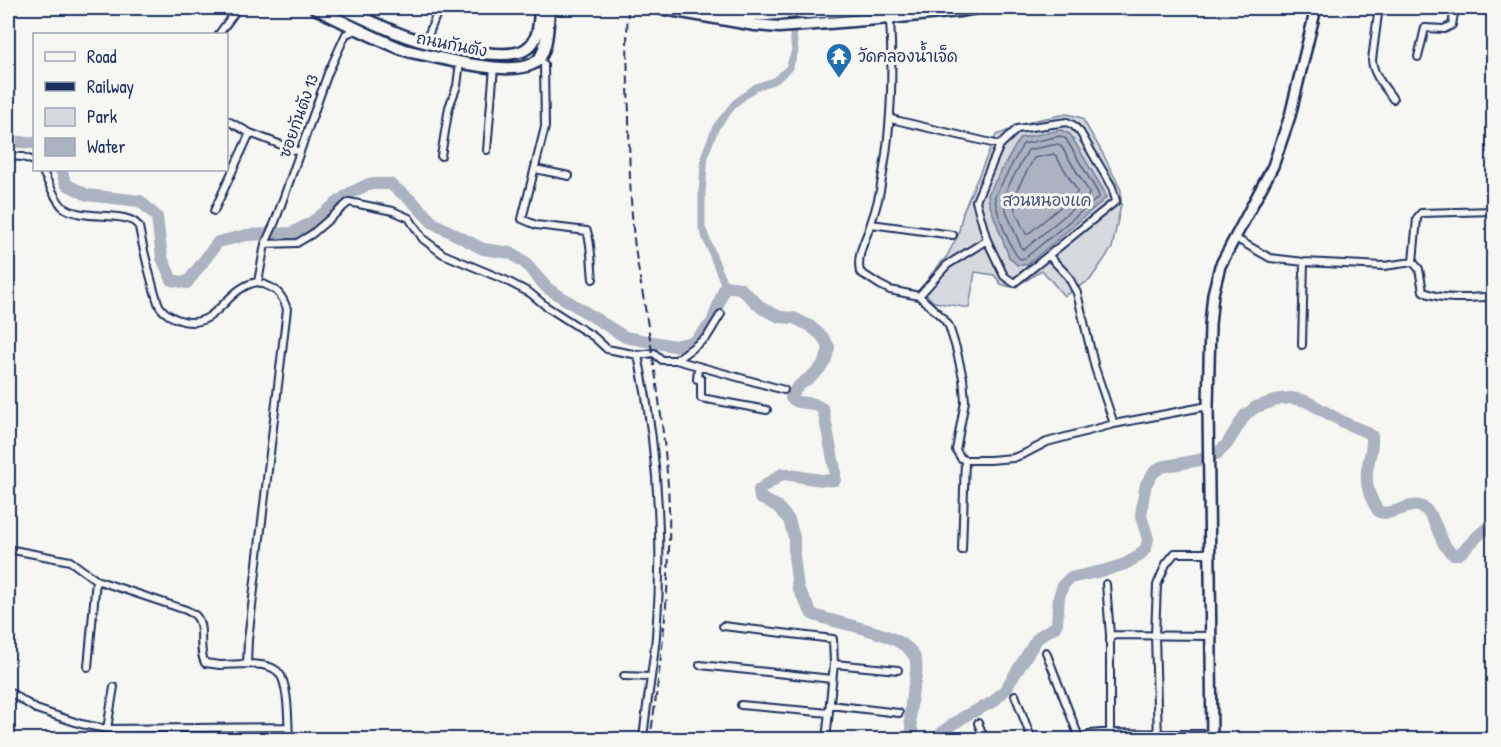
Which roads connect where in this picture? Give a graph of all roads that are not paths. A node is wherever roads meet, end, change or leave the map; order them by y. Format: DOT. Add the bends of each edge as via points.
graph roads {
  1 [pos="238,8"];
  2 [pos="315,8"];
  3 [pos="342,8"];
  4 [pos="439,8"];
  5 [pos="540,8"];
  6 [pos="549,8"];
  7 [pos="659,8"];
  8 [pos="713,8"];
  9 [pos="876,8"];
  10 [pos="881,8"];
  11 [pos="977,8"];
  12 [pos="1316,8"];
  13 [pos="1380,8"];
  14 [pos="1455,8"];
  15 [pos="363,18"];
  16 [pos="890,18"];
  17 [pos="358,29"];
  18 [pos="220,33"];
  19 [pos="426,41"];
  20 [pos="462,50"];
  21 [pos="1418,57"];
  22 [pos="539,60"];
  23 [pos="460,62"];
  24 [pos="494,67"];
  25 [pos="1393,99"];
  26 [pos="891,119"];
  27 [pos="228,121"];
  28 [pos="250,133"];
  29 [pos="1000,145"];
  30 [pos="487,150"];
  31 [pos="300,152"];
  32 [pos="8,156"];
  33 [pos="441,156"];
  34 [pos="33,161"];
  35 [pos="535,169"];
  36 [pos="43,171"];
  37 [pos="568,176"];
  38 [pos="214,211"];
  39 [pos="1494,211"];
  40 [pos="871,224"];
  41 [pos="952,235"];
  42 [pos="1234,237"];
  43 [pos="987,240"];
  44 [pos="265,244"];
  45 [pos="1049,256"];
  46 [pos="1304,262"];
  47 [pos="1413,262"];
  48 [pos="593,279"];
  49 [pos="258,282"];
  50 [pos="919,296"];
  51 [pos="1494,296"];
  52 [pos="721,314"];
  53 [pos="1302,345"];
  54 [pos="638,355"];
  55 [pos="676,360"];
  56 [pos="698,367"];
  57 [pos="784,390"];
  58 [pos="1208,406"];
  59 [pos="767,410"];
  60 [pos="1114,424"];
  61 [pos="964,460"];
  62 [pos="8,549"];
  63 [pos="962,550"];
  64 [pos="1210,553"];
  65 [pos="96,580"];
  66 [pos="1106,584"];
  67 [pos="723,626"];
  68 [pos="1110,634"];
  69 [pos="1155,635"];
  70 [pos="1211,636"];
  71 [pos="1046,652"];
  72 [pos="247,664"];
  73 [pos="834,664"];
  74 [pos="700,665"];
  75 [pos="88,667"];
  76 [pos="898,670"];
  77 [pos="624,676"];
  78 [pos="651,677"];
  79 [pos="832,679"];
  80 [pos="114,687"];
  81 [pos="8,691"];
  82 [pos="1015,695"];
  83 [pos="741,705"];
  84 [pos="830,705"];
  85 [pos="829,713"];
  86 [pos="899,713"];
  87 [pos="978,723"];
  88 [pos="288,727"];
  89 [pos="107,729"];
  90 [pos="1110,733"];
  91 [pos="1158,737"];
  92 [pos="1212,737"];
  93 [pos="1080,739"];
  94 [pos="289,740"];
  95 [pos="643,740"];
  96 [pos="826,740"];
  97 [pos="985,740"];
  98 [pos="1032,740"];
  1 -- 18 [label="street"];
  2 -- 17 [label="main road, ถนนกันตัง"];
  3 -- 15 [label="main road, ถนนกันตัง"];
  4 -- 19 [label="street"];
  5 -- 20 [label="main road, ถนนกันตัง" via="538,33 525,50 495,54"];
  6 -- 22 [label="main road"];
  7 -- 16 [label="main road" via="779,27"];
  8 -- 9 [label="main road" via="776,15"];
  9 -- 10 [label="main road"];
  11 -- 16 [label="main road"];
  12 -- 42 [label="street" via="1290,116 1273,166"];
  13 -- 25 [label="street" via="1372,66"];
  14 -- 21 [label="street" via="1452,25 1444,29 1425,28"];
  15 -- 17 [label="main road"];
  15 -- 19 [label="main road, ถนนกันตัง"];
  16 -- 26 [label="street"];
  17 -- 23 [label="main road, ถนนกันตัง" via="404,50"];
  17 -- 31 [label="street, ซอยกันตัง 13" via="345,34"];
  19 -- 20 [label="main road, ถนนกันตัง"];
  20 -- 23 [label="main road"];
  22 -- 24 [label="main road, ถนนกันตัง" via="522,67"];
  22 -- 35 [label="street" via="544,64 545,127"];
  23 -- 24 [label="main road, ถนนกันตัง"];
  23 -- 33 [label="street"];
  24 -- 30 [label="street"];
  26 -- 29 [label="street"];
  26 -- 40 [label="street"];
  27 -- 28 [label="street"];
  28 -- 31 [label="street"];
  28 -- 38 [label="street"];
  29 -- 43 [label="street" via="976,201"];
  29 -- 45 [label="street" via="1017,129 1073,124 1112,187 1116,201"];
  31 -- 44 [label="street, ซอยกันตัง 13"];
  32 -- 34 [label="street"];
  35 -- 37 [label="street"];
  35 -- 48 [label="street" via="522,219 536,225 586,231"];
  36 -- 49 [label="street" via="63,207 82,214 127,217 137,222 158,304 168,315 190,322 204,320 232,295 251,282"];
  39 -- 47 [label="street" via="1421,213 1417,218"];
  40 -- 41 [label="street"];
  40 -- 50 [label="street" via="859,256 860,272 890,290"];
  42 -- 46 [label="street" via="1270,258"];
  42 -- 58 [label="street" via="1220,266 1213,294"];
  43 -- 45 [label="street" via="1004,276 1014,283"];
  43 -- 50 [label="street" via="947,265"];
  44 -- 49 [label="street, ซอยกันตัง 13"];
  44 -- 54 [label="street" via="297,243 348,202 393,211 409,218 423,239 443,254 530,293 607,349"];
  45 -- 60 [label="street" via="1068,276 1077,293 1095,368"];
  46 -- 47 [label="street" via="1384,266"];
  46 -- 53 [label="street"];
  47 -- 51 [label="street" via="1419,269 1423,291 1429,295 1469,299"];
  49 -- 72 [label="street" via="283,297 286,309"];
  50 -- 61 [label="street" via="949,326 956,348 965,400 956,450"];
  52 -- 55 [label="street" via="707,337"];
  54 -- 55 [label="street" via="654,352 662,360"];
  54 -- 78 [label="street" via="652,432 659,511 658,600"];
  55 -- 56 [label="street"];
  56 -- 57 [label="street"];
  56 -- 59 [label="street" via="700,398"];
  58 -- 60 [label="street"];
  58 -- 64 [label="street"];
  60 -- 61 [label="street" via="1047,442 1013,458"];
  61 -- 63 [label="street"];
  62 -- 65 [label="street" via="70,561"];
  64 -- 69 [label="street" via="1175,553 1166,564 1157,585"];
  64 -- 70 [label="street"];
  65 -- 72 [label="street" via="196,616 205,663"];
  65 -- 75 [label="street"];
  66 -- 68 [label="street"];
  67 -- 73 [label="street" via="833,639"];
  68 -- 69 [label="street"];
  68 -- 90 [label="street"];
  69 -- 70 [label="street"];
  69 -- 91 [label="street"];
  70 -- 92 [label="street"];
  71 -- 93 [label="street"];
  72 -- 88 [label="street" via="279,672 285,685"];
  73 -- 76 [label="street"];
  73 -- 79 [label="street"];
  74 -- 79 [label="street"];
  77 -- 78 [label="street"];
  78 -- 95 [label="street"];
  79 -- 84 [label="street"];
  80 -- 89 [label="street"];
  81 -- 89 [label="street" via="36,709"];
  82 -- 98 [label="street"];
  83 -- 85 [label="street"];
  84 -- 85 [label="street"];
  84 -- 86 [label="street"];
  85 -- 96 [label="street"];
  87 -- 97 [label="street"];
  88 -- 89 [label="street"];
  88 -- 94 [label="street"];
  90 -- 91 [label="street"];
  90 -- 93 [label="street"];
  91 -- 92 [label="street"];
}
